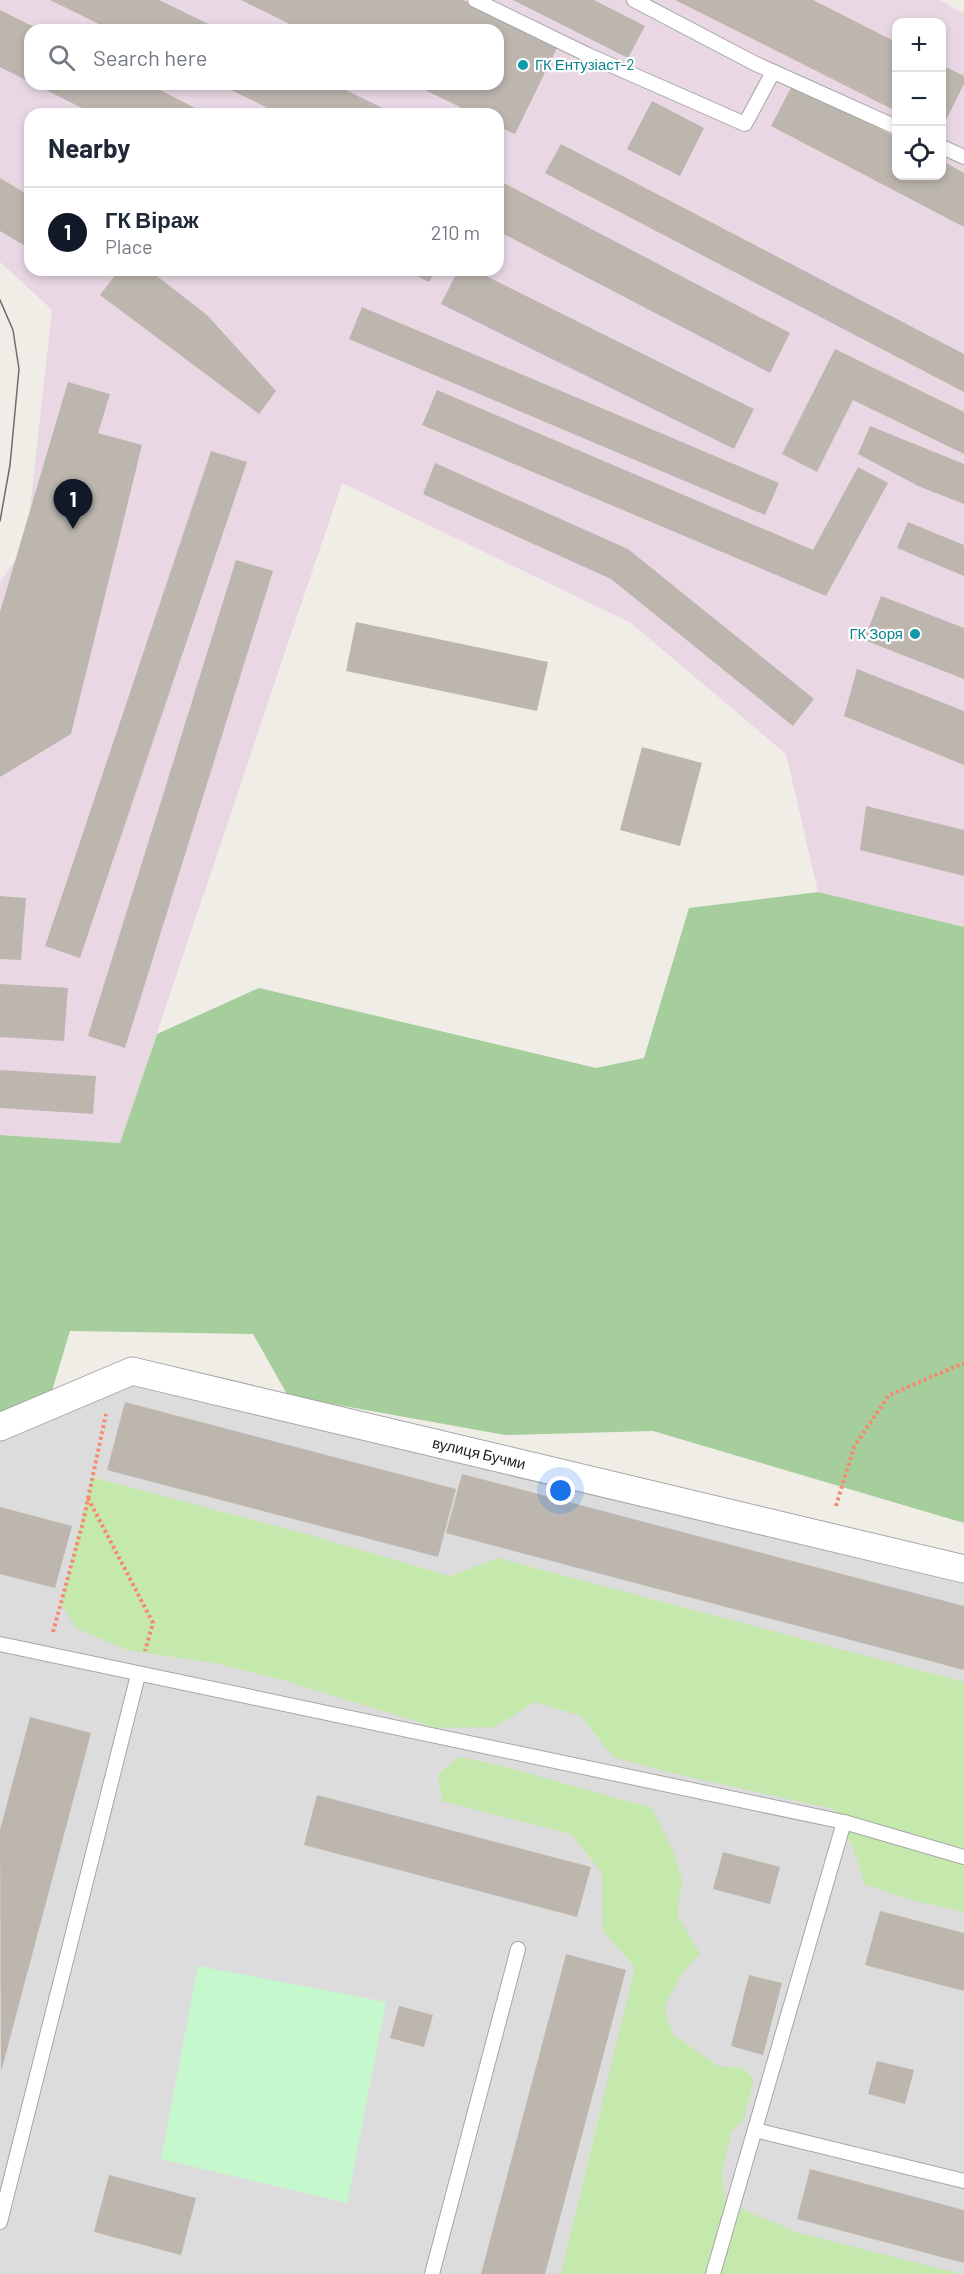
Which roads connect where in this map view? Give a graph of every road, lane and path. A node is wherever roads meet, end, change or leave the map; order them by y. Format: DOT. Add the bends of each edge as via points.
graph roads {
  1 [pos="475,0"];
  2 [pos="634,0"];
  3 [pos="773,72"];
  4 [pos="895,126"];
  5 [pos="946,149"];
  6 [pos="964,158"];
  7 [pos="964,1363"];
  8 [pos="114,1378"];
  9 [pos="0,1427"];
  10 [pos="88,1498"];
  11 [pos="826,1536"];
  12 [pos="964,1569"];
  13 [pos="61,1604"];
  14 [pos="0,1644"];
  15 [pos="138,1675"];
  16 [pos="844,1822"];
  17 [pos="964,1857"];
  18 [pos="518,1949"];
  19 [pos="755,2130"];
  20 [pos="964,2181"];
  21 [pos="0,2222"];
  22 [pos="432,2274"];
  23 [pos="714,2274"];
  1 -- 3 [label="lane" via="745,124"];
  2 -- 3 [label="lane"];
  3 -- 4 [label="lane"];
  5 -- 6 [label="lane"];
  7 -- 11 [label="path" via="889,1395 854,1447"];
  8 -- 9 [label="street, вулиця Бучми"];
  8 -- 10 [label="path"];
  8 -- 11 [label="street, вулиця Бучми" via="132,1371"];
  10 -- 13 [label="path"];
  10 -- 15 [label="path" via="153,1623"];
  11 -- 12 [label="street, вулиця Бучми"];
  14 -- 15 [label="lane"];
  15 -- 16 [label="lane"];
  15 -- 21 [label="lane"];
  16 -- 17 [label="lane"];
  16 -- 19 [label="lane"];
  18 -- 22 [label="lane"];
  19 -- 20 [label="lane"];
  19 -- 23 [label="lane"];
}
